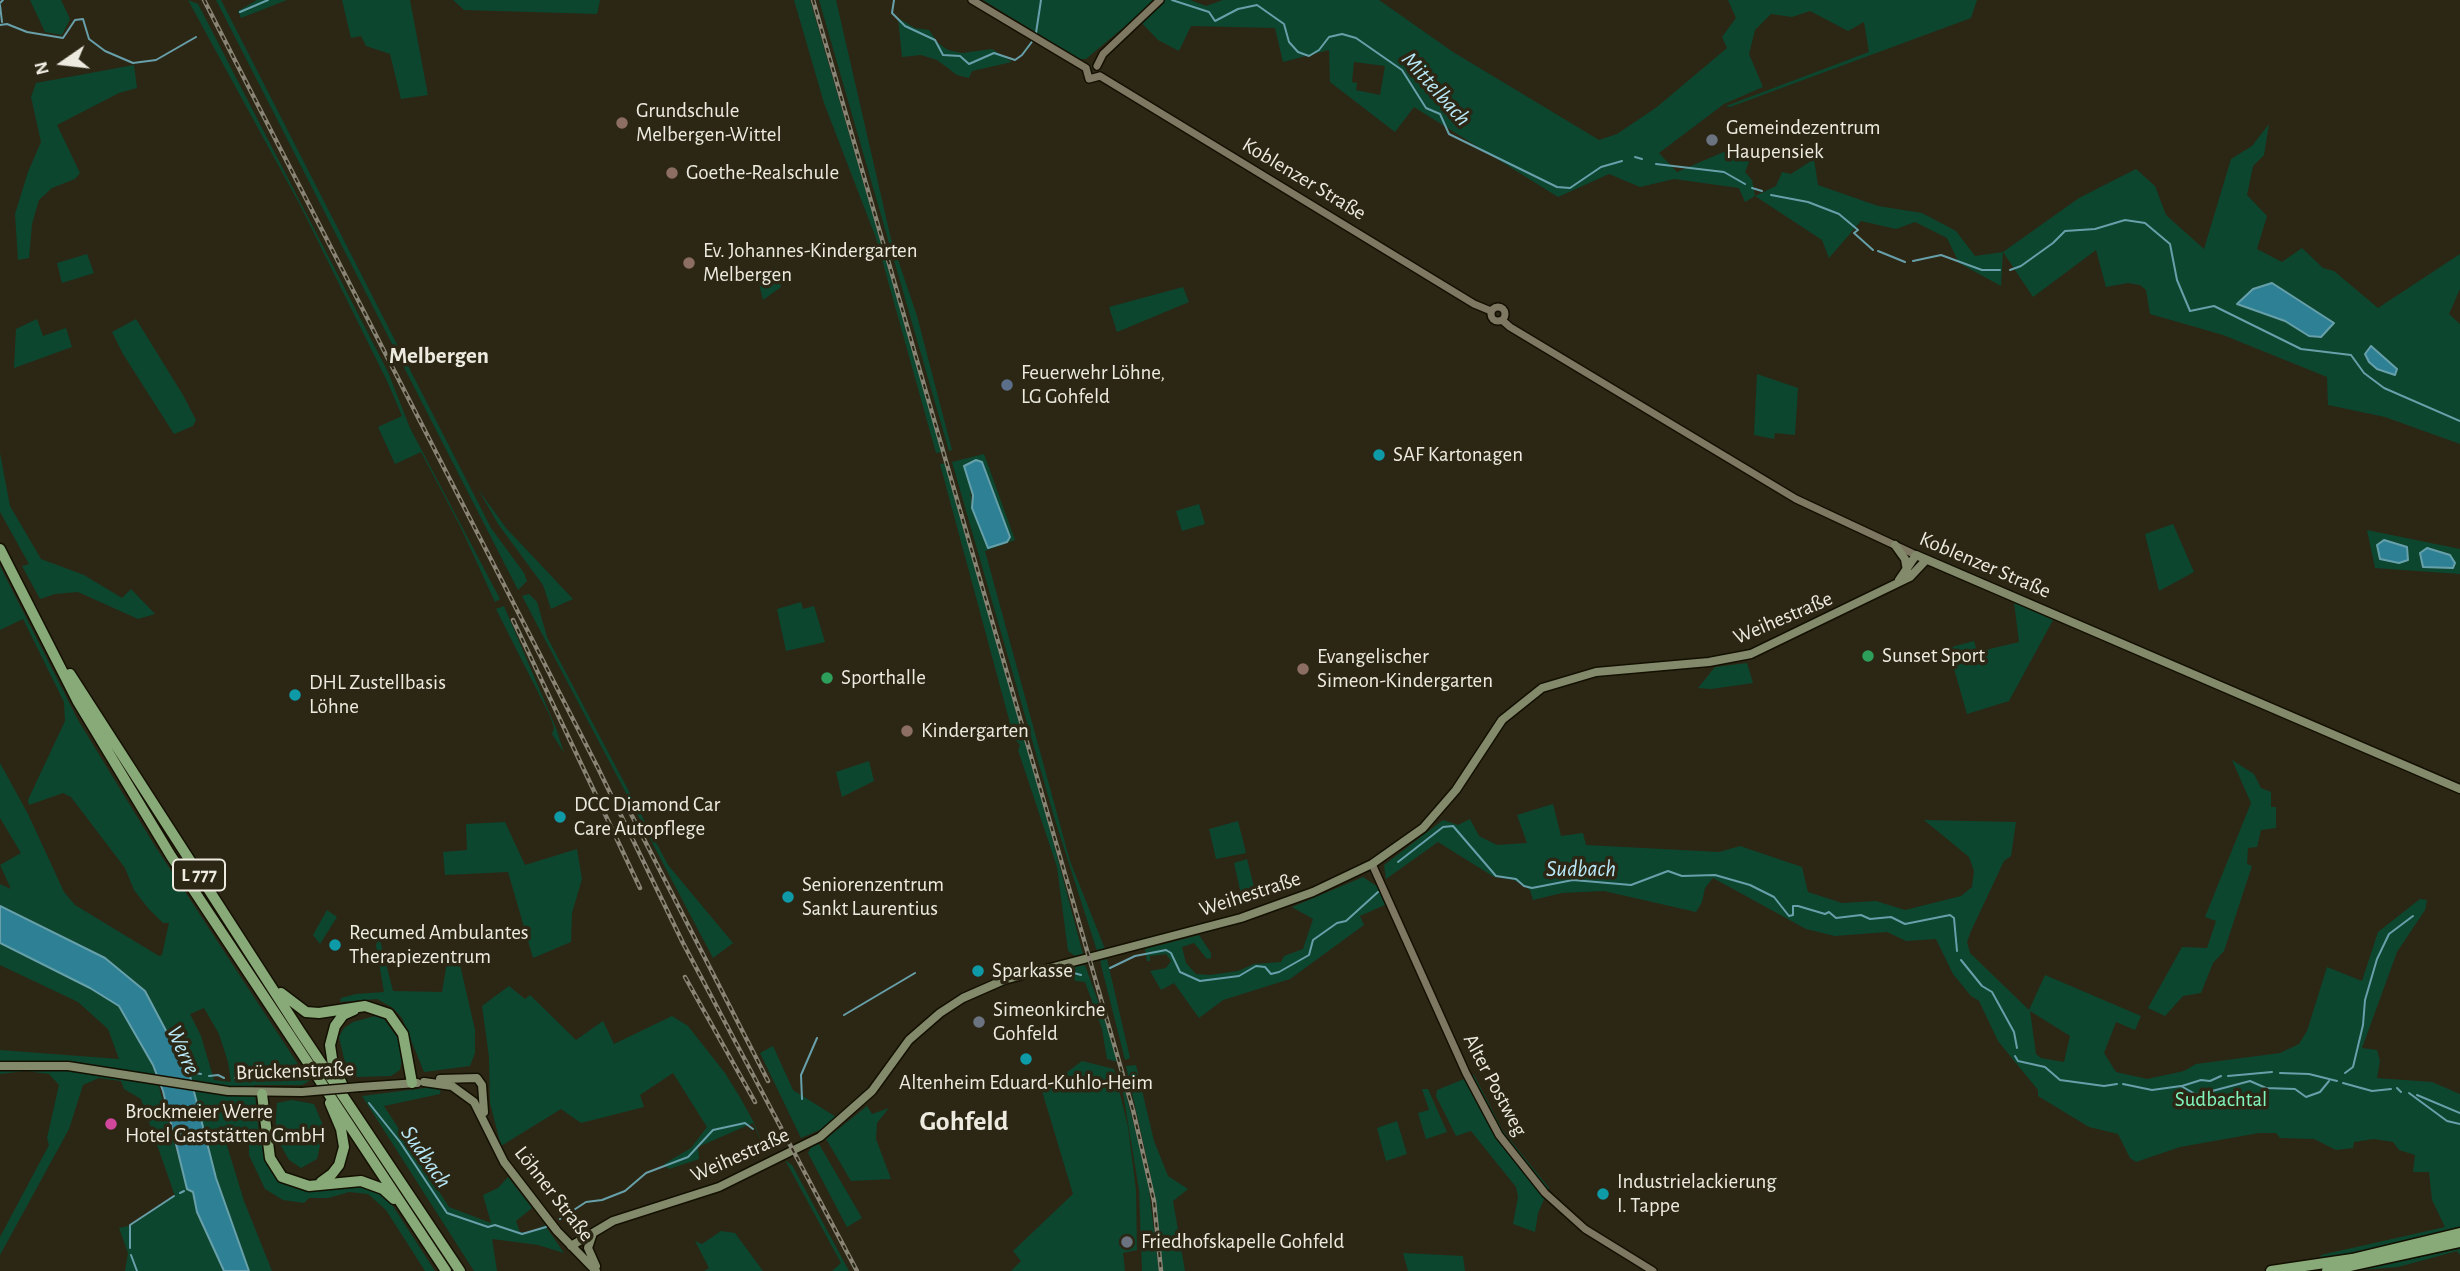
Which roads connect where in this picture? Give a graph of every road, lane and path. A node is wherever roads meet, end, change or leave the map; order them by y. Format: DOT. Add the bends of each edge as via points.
graph roads {
  1 [pos="972,0"];
  2 [pos="1160,0"];
  3 [pos="1097,66"];
  4 [pos="1086,68"];
  5 [pos="1100,76"];
  6 [pos="1895,545"];
  7 [pos="0,549"];
  8 [pos="1916,555"];
  9 [pos="1926,560"];
  10 [pos="1907,571"];
  11 [pos="1898,583"];
  12 [pos="37,622"];
  13 [pos="2460,789"];
  14 [pos="1371,864"];
  15 [pos="253,958"];
  16 [pos="365,1006"];
  17 [pos="0,1066"];
  18 [pos="318,1077"];
  19 [pos="465,1078"];
  20 [pos="424,1082"];
  21 [pos="412,1083"];
  22 [pos="481,1091"];
  23 [pos="262,1094"];
  24 [pos="465,1095"];
  25 [pos="368,1130"];
  26 [pos="491,1135"];
  27 [pos="315,1185"];
  28 [pos="597,1229"];
  29 [pos="420,1231"];
  30 [pos="2460,1233"];
  31 [pos="2460,1241"];
  32 [pos="571,1247"];
  33 [pos="446,1271"];
  34 [pos="460,1271"];
  35 [pos="598,1271"];
  36 [pos="1653,1271"];
  37 [pos="2271,1271"];
  38 [pos="2328,1271"];
  1 -- 4 [label="street"];
  2 -- 3 [label="street" via="1103,54"];
  3 -- 4 [label="street"];
  3 -- 5 [label="street"];
  4 -- 5 [label="street, Koblenzer Straße" via="1089,79"];
  5 -- 6 [label="street, Koblenzer Straße" via="1796,499"];
  6 -- 8 [label="street, Koblenzer Straße"];
  6 -- 10 [label="main road"];
  7 -- 12 [label="highway, L 777"];
  8 -- 9 [label="main road, Koblenzer Straße"];
  8 -- 10 [label="main road, Weihestraße"];
  9 -- 11 [label="main road, Weihestraße"];
  9 -- 13 [label="main road, Koblenzer Straße"];
  10 -- 11 [label="main road, Weihestraße"];
  11 -- 14 [label="main road, Weihestraße" via="1751,654 1596,672 1542,688 1502,720 1431,819 1401,846"];
  12 -- 15 [label="highway, L 777"];
  12 -- 18 [label="highway, L 777" via="78,702 171,856"];
  14 -- 28 [label="main road, Weihestraße" via="1332,884 1241,918 1004,980 974,993 926,1024 865,1100 820,1137 726,1185 626,1215"];
  14 -- 36 [label="street, Alter Postweg" via="1499,1135 1545,1193 1585,1229"];
  15 -- 16 [label="highway, L 777" via="282,995 306,1012"];
  15 -- 25 [label="highway, L 777"];
  16 -- 21 [label="highway" via="382,1010 397,1022 409,1056"];
  16 -- 25 [label="highway" via="343,1015 330,1045 333,1065"];
  17 -- 23 [label="main road, Brückenstraße" via="68,1066"];
  18 -- 27 [label="highway" via="344,1147 339,1165"];
  18 -- 29 [label="highway, L 777"];
  19 -- 20 [label="main road, Brückenstraße"];
  19 -- 22 [label="main road" via="479,1080"];
  19 -- 24 [label="main road" via="461,1083"];
  20 -- 21 [label="main road, Brückenstraße"];
  20 -- 24 [label="main road, Brückenstraße" via="445,1084"];
  21 -- 23 [label="main road, Brückenstraße, bridge"];
  22 -- 24 [label="main road"];
  22 -- 26 [label="main road, Löhner Straße"];
  23 -- 27 [label="highway, L 777" via="266,1140 276,1168 290,1182"];
  24 -- 26 [label="main road, Löhner Straße" via="477,1106"];
  25 -- 34 [label="highway, L 777"];
  26 -- 32 [label="main road, Löhner Straße" via="505,1162"];
  27 -- 29 [label="highway, L 777" via="361,1181 383,1189"];
  28 -- 32 [label="main road, Weihestraße"];
  28 -- 35 [label="main road" via="588,1248"];
  29 -- 33 [label="highway, L 777"];
  30 -- 37 [label="highway" via="2352,1259"];
  31 -- 38 [label="highway"];
  32 -- 35 [label="main road, Löhner Straße"];
}
